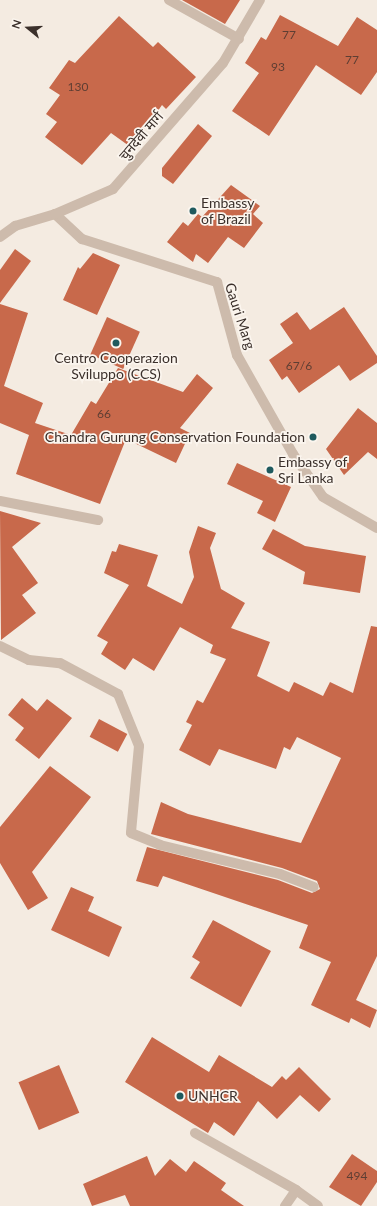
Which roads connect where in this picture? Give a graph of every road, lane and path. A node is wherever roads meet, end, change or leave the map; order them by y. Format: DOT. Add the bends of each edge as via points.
graph roads {
  1 [pos="169,0"];
  2 [pos="260,0"];
  3 [pos="239,38"];
  4 [pos="55,214"];
  5 [pos="0,236"];
  6 [pos="0,502"];
  7 [pos="98,520"];
  8 [pos="377,528"];
  9 [pos="0,646"];
  10 [pos="314,887"];
  11 [pos="195,1133"];
  12 [pos="296,1190"];
  13 [pos="285,1206"];
  14 [pos="318,1206"];
  1 -- 3 [label="street"];
  2 -- 3 [label="street, चुनदेवी मार्ग"];
  3 -- 4 [label="street, चुनदेवी मार्ग" via="223,63 113,189"];
  4 -- 5 [label="street, चुनदेवी मार्ग" via="14,226"];
  4 -- 8 [label="street, Gauri Marg" via="82,239 217,282 237,355 293,454 323,496"];
  6 -- 7 [label="street"];
  9 -- 10 [label="street" via="29,660 60,663 118,694 139,746 131,832 160,845 280,874"];
  11 -- 12 [label="street"];
  12 -- 13 [label="street"];
  12 -- 14 [label="street"];
}
